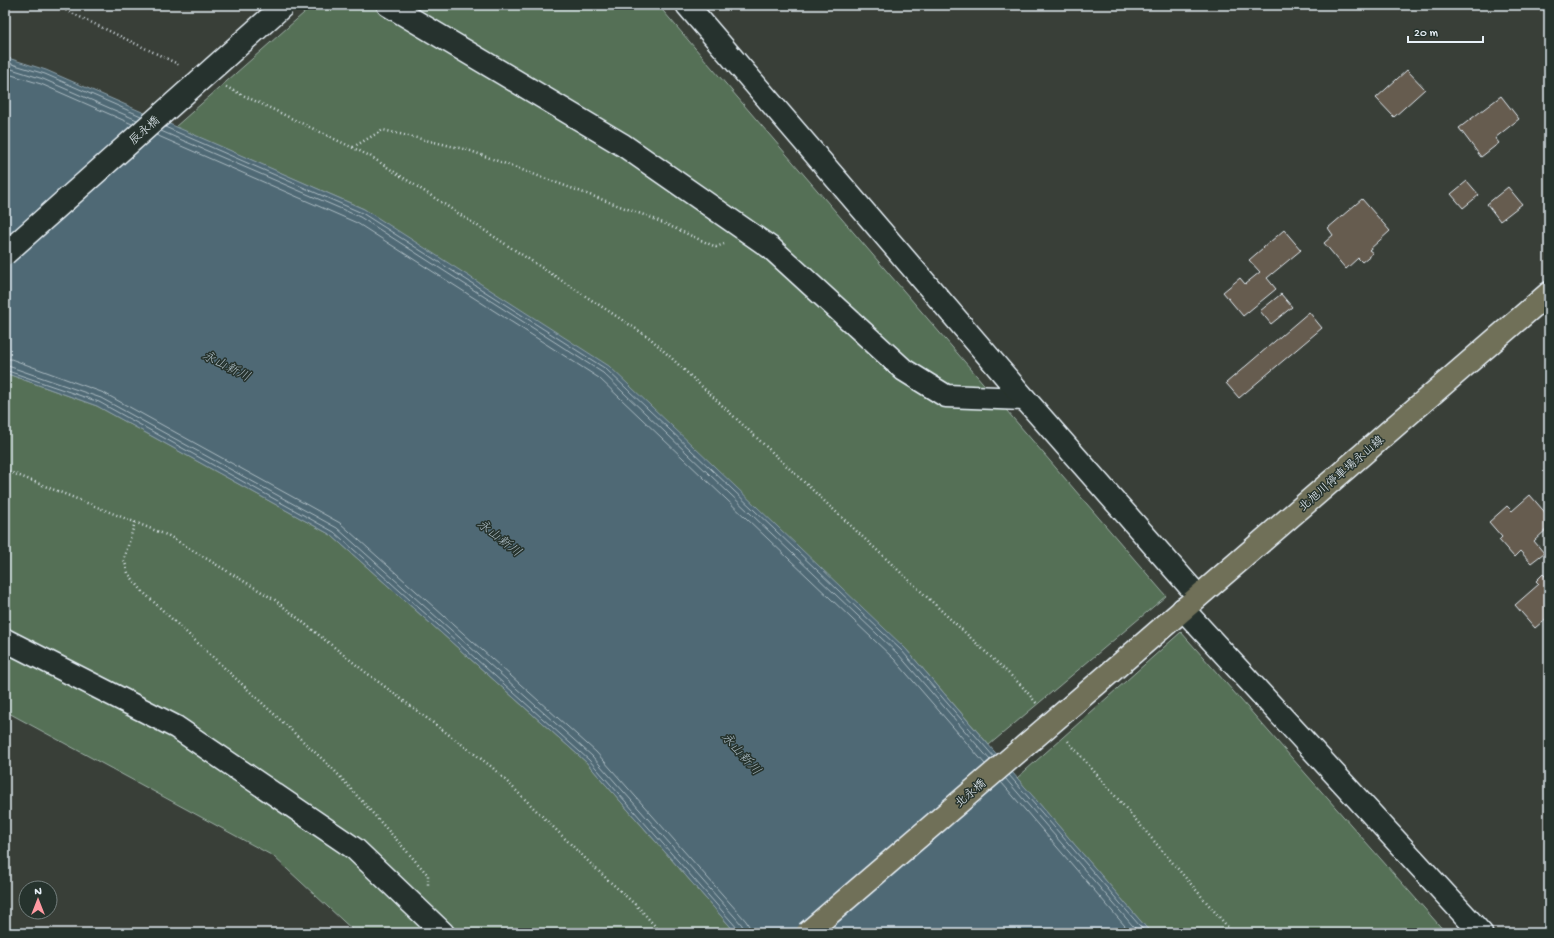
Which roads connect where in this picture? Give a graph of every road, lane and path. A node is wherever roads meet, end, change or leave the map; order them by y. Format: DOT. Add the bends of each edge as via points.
graph roads {
  1 [pos="284,5"];
  2 [pos="388,5"];
  3 [pos="687,5"];
  4 [pos="752,235"];
  5 [pos="5,254"];
  6 [pos="1549,293"];
  7 [pos="1025,399"];
  8 [pos="5,470"];
  9 [pos="134,522"];
  10 [pos="1191,602"];
  11 [pos="5,640"];
  12 [pos="1132,653"];
  13 [pos="1042,710"];
  14 [pos="1067,740"];
  15 [pos="435,926"];
  16 [pos="661,933"];
  17 [pos="807,933"];
  18 [pos="1233,933"];
  19 [pos="1481,933"];
  1 -- 5 [label="street, 辰永橋, bridge"];
  2 -- 4 [label="street" via="623,145"];
  3 -- 7 [label="street"];
  4 -- 7 [label="street" via="771,248 904,370 946,396"];
  4 -- 13 [label="path" via="716,247 652,218 468,150 383,130 353,148 370,156 650,338 1021,685"];
  6 -- 10 [label="main road, 北旭川停車場永山線"];
  7 -- 10 [label="street"];
  8 -- 9 [label="path"];
  9 -- 15 [label="path" via="124,559 128,573 143,592 334,770 428,875"];
  9 -- 16 [label="path" via="169,536 275,600 492,767 594,868 641,910"];
  10 -- 12 [label="main road, 北旭川停車場永山線"];
  10 -- 19 [label="street"];
  11 -- 15 [label="street" via="176,727 355,849"];
  12 -- 17 [label="main road, 北永橋, bridge"];
  14 -- 18 [label="path"];
}
